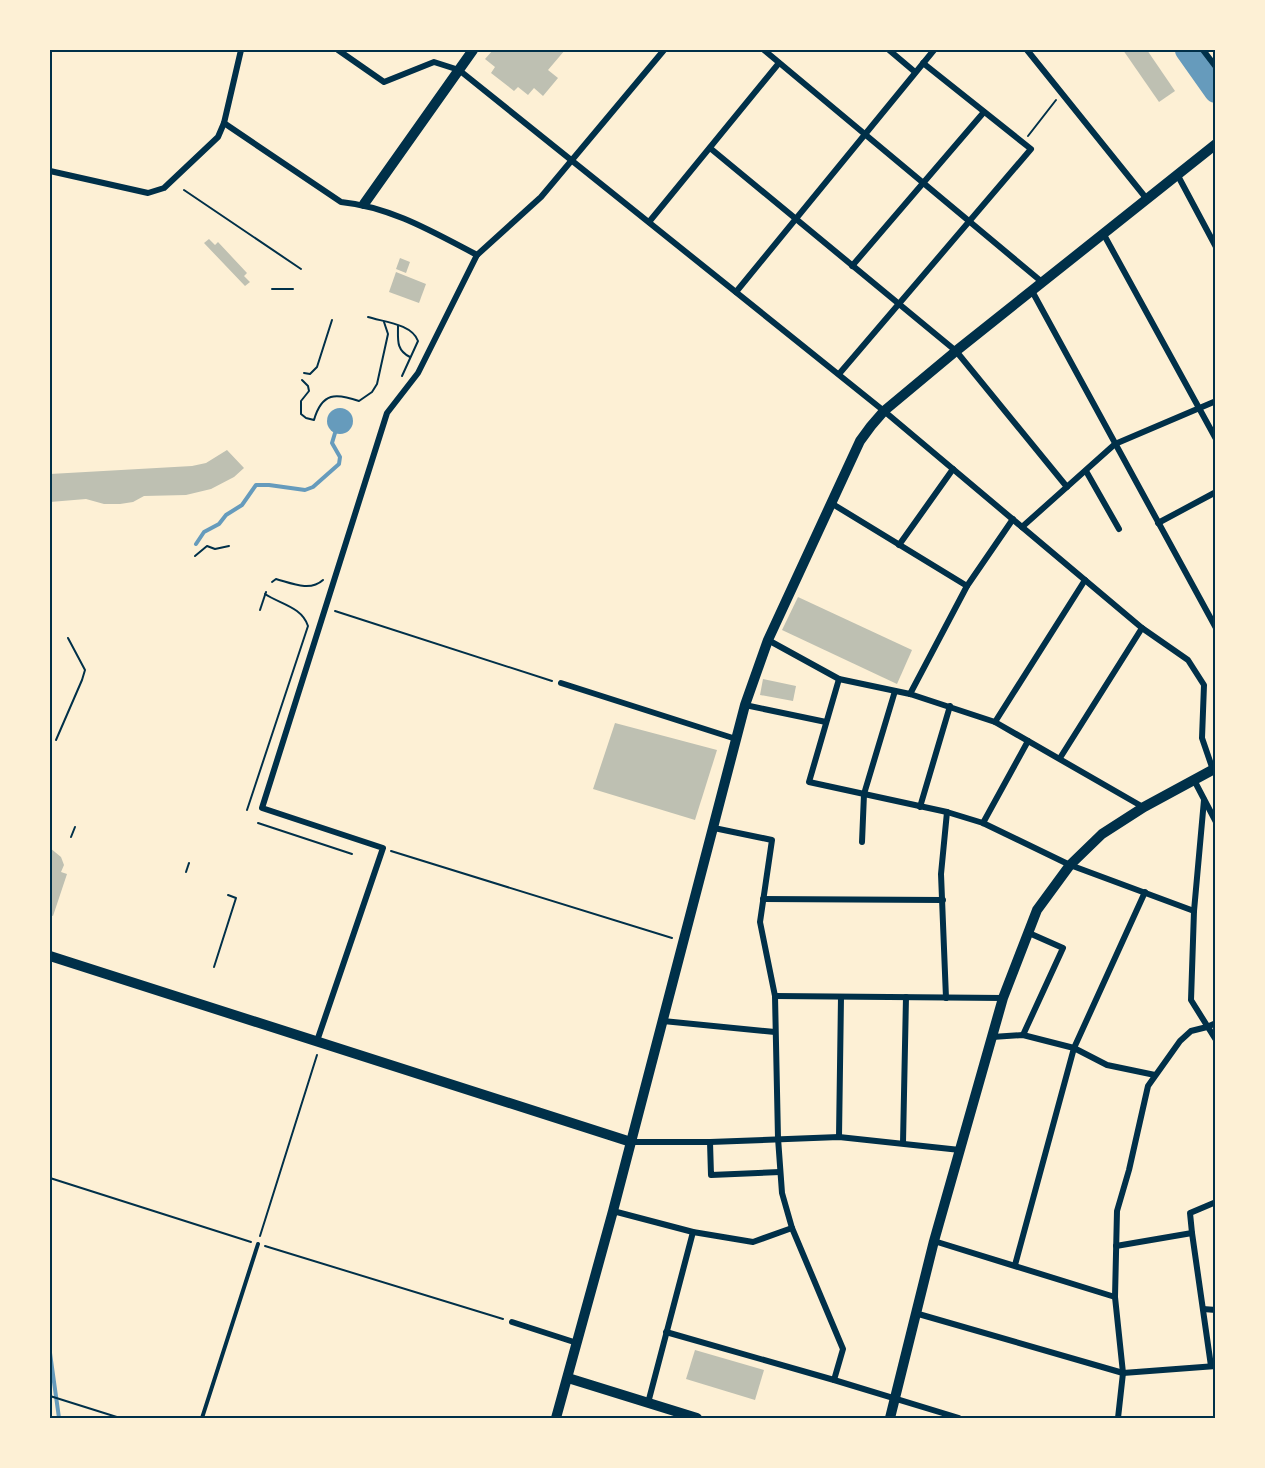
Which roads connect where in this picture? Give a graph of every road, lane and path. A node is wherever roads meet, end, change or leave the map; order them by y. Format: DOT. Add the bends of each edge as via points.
graph roads {
  1 [pos="241,50"];
  2 [pos="338,50"];
  3 [pos="473,50"];
  4 [pos="664,50"];
  5 [pos="764,50"];
  6 [pos="889,50"];
  7 [pos="934,50"];
  8 [pos="1027,50"];
  9 [pos="1203,50"];
  10 [pos="779,63"];
  11 [pos="923,63"];
  12 [pos="1215,67"];
  13 [pos="459,70"];
  14 [pos="915,72"];
  15 [pos="1062,93"];
  16 [pos="984,112"];
  17 [pos="224,123"];
  18 [pos="865,134"];
  19 [pos="1023,143"];
  20 [pos="1215,144"];
  21 [pos="710,148"];
  22 [pos="572,161"];
  23 [pos="50,171"];
  24 [pos="1177,174"];
  25 [pos="923,183"];
  26 [pos="184,190"];
  27 [pos="1146,198"];
  28 [pos="364,204"];
  29 [pos="796,219"];
  30 [pos="649,222"];
  31 [pos="969,222"];
  32 [pos="1103,233"];
  33 [pos="1215,247"];
  34 [pos="477,255"];
  35 [pos="852,266"];
  36 [pos="301,269"];
  37 [pos="1042,282"];
  38 [pos="272,289"];
  39 [pos="293,289"];
  40 [pos="1032,291"];
  41 [pos="736,292"];
  42 [pos="899,304"];
  43 [pos="368,317"];
  44 [pos="332,320"];
  45 [pos="384,322"];
  46 [pos="398,326"];
  47 [pos="956,351"];
  48 [pos="411,357"];
  49 [pos="304,373"];
  50 [pos="839,374"];
  51 [pos="402,377"];
  52 [pos="302,380"];
  53 [pos="1215,401"];
  54 [pos="1199,409"];
  55 [pos="884,411"];
  56 [pos="1215,439"];
  57 [pos="1115,444"];
  58 [pos="953,469"];
  59 [pos="1086,471"];
  60 [pos="1067,487"];
  61 [pos="1215,492"];
  62 [pos="831,503"];
  63 [pos="1013,519"];
  64 [pos="1158,523"];
  65 [pos="1022,527"];
  66 [pos="1119,529"];
  67 [pos="900,545"];
  68 [pos="230,546"];
  69 [pos="195,556"];
  70 [pos="326,576"];
  71 [pos="1085,580"];
  72 [pos="272,582"];
  73 [pos="967,586"];
  74 [pos="325,608"];
  75 [pos="261,610"];
  76 [pos="1142,628"];
  77 [pos="1215,628"];
  78 [pos="68,638"];
  79 [pos="768,639"];
  80 [pos="839,679"];
  81 [pos="561,683"];
  82 [pos="895,691"];
  83 [pos="910,694"];
  84 [pos="745,705"];
  85 [pos="950,706"];
  86 [pos="826,722"];
  87 [pos="995,722"];
  88 [pos="736,739"];
  89 [pos="56,740"];
  90 [pos="1028,741"];
  91 [pos="1060,758"];
  92 [pos="1214,769"];
  93 [pos="1194,780"];
  94 [pos="864,794"];
  95 [pos="1204,800"];
  96 [pos="920,807"];
  97 [pos="1144,807"];
  98 [pos="247,810"];
  99 [pos="947,812"];
  100 [pos="1215,822"];
  101 [pos="258,823"];
  102 [pos="983,823"];
  103 [pos="75,827"];
  104 [pos="714,828"];
  105 [pos="71,837"];
  106 [pos="862,843"];
  107 [pos="382,848"];
  108 [pos="352,854"];
  109 [pos="189,863"];
  110 [pos="1070,865"];
  111 [pos="186,872"];
  112 [pos="1145,892"];
  113 [pos="228,895"];
  114 [pos="763,899"];
  115 [pos="943,900"];
  116 [pos="1194,912"];
  117 [pos="1029,933"];
  118 [pos="684,942"];
  119 [pos="50,956"];
  120 [pos="214,967"];
  121 [pos="775,996"];
  122 [pos="840,996"];
  123 [pos="906,997"];
  124 [pos="946,998"];
  125 [pos="1003,998"];
  126 [pos="663,1021"];
  127 [pos="1215,1023"];
  128 [pos="1207,1027"];
  129 [pos="774,1032"];
  130 [pos="1023,1035"];
  131 [pos="992,1037"];
  132 [pos="1215,1040"];
  133 [pos="319,1042"];
  134 [pos="1074,1048"];
  135 [pos="1155,1075"];
  136 [pos="839,1137"];
  137 [pos="778,1138"];
  138 [pos="631,1142"];
  139 [pos="710,1142"];
  140 [pos="903,1143"];
  141 [pos="961,1150"];
  142 [pos="780,1172"];
  143 [pos="50,1178"];
  144 [pos="1215,1202"];
  145 [pos="613,1211"];
  146 [pos="792,1228"];
  147 [pos="693,1232"];
  148 [pos="1192,1233"];
  149 [pos="934,1240"];
  150 [pos="258,1244"];
  151 [pos="1116,1246"];
  152 [pos="1015,1265"];
  153 [pos="1115,1297"];
  154 [pos="1203,1309"];
  155 [pos="1215,1310"];
  156 [pos="915,1313"];
  157 [pos="512,1322"];
  158 [pos="666,1332"];
  159 [pos="578,1343"];
  160 [pos="1213,1366"];
  161 [pos="1123,1373"];
  162 [pos="568,1378"];
  163 [pos="834,1380"];
  164 [pos="50,1396"];
  165 [pos="895,1399"];
  166 [pos="648,1403"];
  167 [pos="120,1419"];
  168 [pos="202,1419"];
  169 [pos="556,1419"];
  170 [pos="697,1419"];
  171 [pos="890,1419"];
  172 [pos="959,1419"];
  173 [pos="1118,1419"];
  1 -- 17 [label="street"];
  2 -- 13 [label="street" via="384,82 434,62"];
  3 -- 13 [label="street"];
  4 -- 22 [label="street"];
  5 -- 10 [label="street"];
  6 -- 14 [label="street"];
  7 -- 11 [label="street"];
  8 -- 15 [label="street"];
  9 -- 12 [label="street"];
  10 -- 18 [label="street"];
  10 -- 21 [label="street"];
  11 -- 14 [label="street"];
  11 -- 16 [label="street"];
  13 -- 22 [label="street"];
  13 -- 28 [label="street"];
  14 -- 18 [label="street"];
  15 -- 19 [label="path"];
  15 -- 27 [label="street"];
  16 -- 19 [label="street"];
  16 -- 25 [label="street"];
  17 -- 23 [label="street" via="218,137 187,168 164,188 148,193"];
  17 -- 28 [label="street" via="342,202"];
  18 -- 25 [label="street"];
  18 -- 29 [label="street"];
  19 -- 31 [label="street" via="1031,149"];
  20 -- 24 [label="street"];
  21 -- 29 [label="street"];
  21 -- 30 [label="street"];
  22 -- 30 [label="street"];
  22 -- 34 [label="street" via="541,197"];
  24 -- 27 [label="street"];
  24 -- 33 [label="street"];
  25 -- 31 [label="street"];
  25 -- 35 [label="street"];
  26 -- 36 [label="path"];
  27 -- 32 [label="street"];
  28 -- 34 [label="street" via="402,217"];
  29 -- 35 [label="street"];
  29 -- 41 [label="street"];
  30 -- 41 [label="street"];
  31 -- 37 [label="street"];
  31 -- 42 [label="street"];
  32 -- 37 [label="street"];
  32 -- 54 [label="street"];
  34 -- 74 [label="street" via="418,373 387,413"];
  35 -- 42 [label="street"];
  37 -- 40 [label="street"];
  38 -- 39 [label="path"];
  40 -- 47 [label="street"];
  40 -- 57 [label="street"];
  41 -- 50 [label="street"];
  42 -- 47 [label="street"];
  42 -- 50 [label="street"];
  43 -- 45 [label="path"];
  44 -- 49 [label="path" via="317,367 310,374"];
  45 -- 46 [label="path"];
  45 -- 52 [label="path" via="388,333 372,392 359,401 339,394 331,396 319,406 314,420 301,414 300,405 309,391"];
  46 -- 48 [label="path" via="397,344"];
  46 -- 48 [label="path" via="417,337"];
  47 -- 55 [label="street"];
  47 -- 60 [label="street"];
  48 -- 51 [label="path"];
  50 -- 55 [label="street"];
  53 -- 54 [label="street"];
  54 -- 56 [label="street"];
  54 -- 57 [label="street"];
  55 -- 58 [label="street"];
  55 -- 62 [label="street" via="860,441"];
  57 -- 59 [label="street"];
  57 -- 64 [label="street"];
  58 -- 63 [label="street"];
  58 -- 67 [label="street"];
  59 -- 60 [label="street"];
  59 -- 66 [label="street"];
  60 -- 65 [label="street"];
  61 -- 64 [label="street"];
  62 -- 67 [label="street"];
  62 -- 79 [label="street"];
  63 -- 65 [label="street"];
  63 -- 73 [label="street"];
  64 -- 77 [label="street"];
  65 -- 71 [label="street"];
  67 -- 73 [label="street"];
  68 -- 69 [label="path" via="207,546"];
  70 -- 72 [label="path" via="314,586 276,579"];
  71 -- 76 [label="street"];
  71 -- 87 [label="street"];
  73 -- 83 [label="street"];
  74 -- 81 [label="path"];
  74 -- 107 [label="street" via="262,808"];
  75 -- 98 [label="path" via="265,593 297,610 308,626"];
  76 -- 91 [label="street"];
  76 -- 92 [label="street" via="1188,660 1204,685 1202,738"];
  78 -- 89 [label="path" via="85,670"];
  79 -- 80 [label="street"];
  79 -- 84 [label="street"];
  80 -- 82 [label="street"];
  80 -- 86 [label="street"];
  81 -- 88 [label="street"];
  82 -- 83 [label="street"];
  82 -- 94 [label="street"];
  83 -- 85 [label="street"];
  84 -- 86 [label="street"];
  84 -- 88 [label="street"];
  85 -- 87 [label="street"];
  85 -- 96 [label="street"];
  86 -- 94 [label="street" via="809,782"];
  87 -- 90 [label="street"];
  88 -- 104 [label="street"];
  90 -- 91 [label="street"];
  90 -- 102 [label="street"];
  91 -- 97 [label="street"];
  92 -- 93 [label="street"];
  93 -- 95 [label="street"];
  93 -- 97 [label="street"];
  94 -- 96 [label="street"];
  94 -- 106 [label="street"];
  95 -- 100 [label="street"];
  95 -- 116 [label="street"];
  96 -- 99 [label="street"];
  97 -- 110 [label="street" via="1102,834"];
  99 -- 102 [label="street"];
  99 -- 115 [label="street" via="941,874"];
  101 -- 108 [label="path"];
  102 -- 110 [label="street"];
  103 -- 105 [label="path"];
  104 -- 114 [label="street" via="772,840"];
  104 -- 118 [label="street"];
  107 -- 118 [label="path"];
  107 -- 133 [label="street"];
  109 -- 111 [label="path"];
  110 -- 112 [label="street"];
  110 -- 117 [label="street" via="1038,910"];
  112 -- 116 [label="street"];
  112 -- 134 [label="street"];
  113 -- 120 [label="path" via="236,898"];
  114 -- 115 [label="street"];
  114 -- 121 [label="street" via="760,922"];
  115 -- 124 [label="street"];
  116 -- 128 [label="street" via="1191,1000"];
  117 -- 125 [label="street"];
  117 -- 130 [label="street" via="1063,948"];
  118 -- 126 [label="street"];
  119 -- 133 [label="street"];
  121 -- 122 [label="street"];
  121 -- 129 [label="street"];
  122 -- 123 [label="street"];
  122 -- 136 [label="street"];
  123 -- 124 [label="street"];
  123 -- 140 [label="street"];
  124 -- 125 [label="street"];
  125 -- 131 [label="street"];
  126 -- 129 [label="street"];
  126 -- 138 [label="street"];
  127 -- 128 [label="street"];
  128 -- 132 [label="street"];
  128 -- 135 [label="street" via="1191,1031 1180,1041"];
  129 -- 137 [label="street"];
  130 -- 131 [label="street"];
  130 -- 134 [label="street"];
  131 -- 141 [label="street"];
  133 -- 138 [label="street"];
  133 -- 150 [label="path"];
  134 -- 135 [label="street" via="1107,1065"];
  134 -- 152 [label="street"];
  135 -- 151 [label="street" via="1148,1086 1117,1211"];
  136 -- 137 [label="street"];
  136 -- 140 [label="street"];
  137 -- 139 [label="street"];
  137 -- 142 [label="street"];
  138 -- 139 [label="street"];
  138 -- 145 [label="street"];
  139 -- 142 [label="street" via="711,1175"];
  140 -- 141 [label="street"];
  141 -- 149 [label="street"];
  142 -- 146 [label="street"];
  143 -- 150 [label="path"];
  144 -- 148 [label="street" via="1190,1214"];
  145 -- 147 [label="street"];
  145 -- 159 [label="street"];
  146 -- 147 [label="street" via="753,1242"];
  146 -- 163 [label="street" via="843,1349"];
  147 -- 158 [label="street"];
  148 -- 151 [label="street"];
  148 -- 154 [label="street"];
  149 -- 152 [label="street"];
  149 -- 156 [label="street"];
  150 -- 157 [label="path"];
  150 -- 168 [label="lane"];
  151 -- 153 [label="street"];
  152 -- 153 [label="street"];
  153 -- 161 [label="street"];
  154 -- 155 [label="street"];
  154 -- 160 [label="street"];
  156 -- 161 [label="street"];
  156 -- 165 [label="street"];
  157 -- 159 [label="street"];
  158 -- 163 [label="street"];
  158 -- 166 [label="street"];
  159 -- 162 [label="street"];
  160 -- 161 [label="street"];
  161 -- 173 [label="street"];
  162 -- 166 [label="street"];
  162 -- 169 [label="street"];
  163 -- 165 [label="street"];
  164 -- 167 [label="path"];
  165 -- 171 [label="street"];
  165 -- 172 [label="street"];
  166 -- 170 [label="street"];
}
